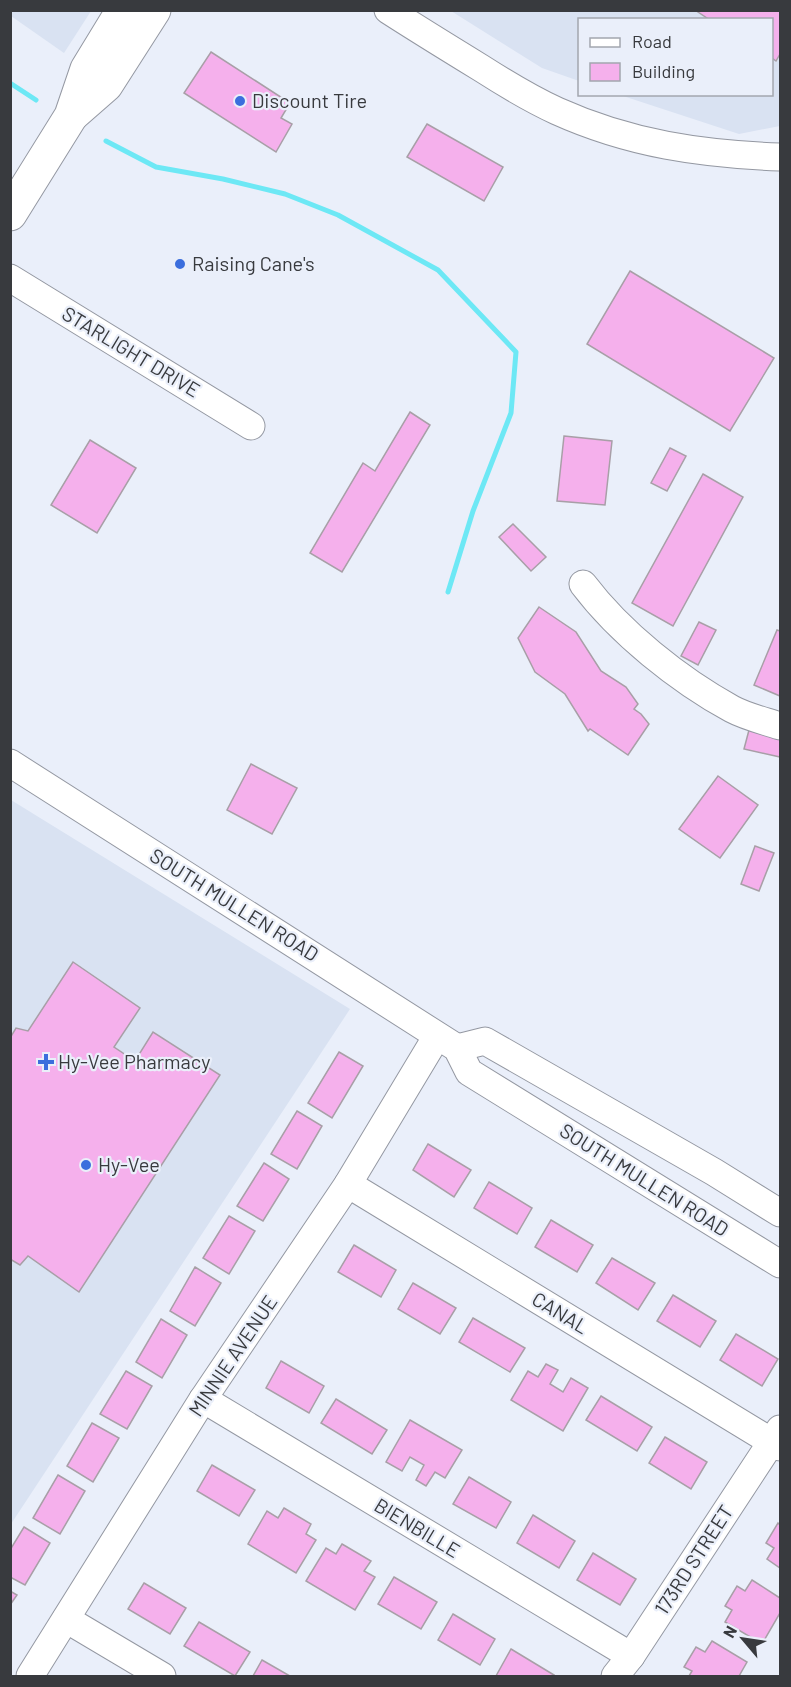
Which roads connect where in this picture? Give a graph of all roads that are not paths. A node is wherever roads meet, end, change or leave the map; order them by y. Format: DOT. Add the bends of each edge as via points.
graph roads {
  1 [pos="123,10"];
  2 [pos="142,10"];
  3 [pos="154,10"];
  4 [pos="388,10"];
  5 [pos="126,53"];
  6 [pos="71,116"];
  7 [pos="780,157"];
  8 [pos="10,214"];
  9 [pos="10,278"];
  10 [pos="251,426"];
  11 [pos="583,584"];
  12 [pos="780,726"];
  13 [pos="10,763"];
  14 [pos="447,1042"];
  15 [pos="348,1184"];
  16 [pos="780,1213"];
  17 [pos="780,1264"];
  18 [pos="203,1399"];
  19 [pos="778,1439"];
  20 [pos="66,1618"];
  21 [pos="623,1666"];
  22 [pos="30,1677"];
  23 [pos="162,1677"];
  1 -- 6 [label="main road" via="87,69"];
  2 -- 5 [label="main road"];
  3 -- 5 [label="main road"];
  4 -- 7 [label="street" via="516,90 601,129 698,152"];
  5 -- 6 [label="main road" via="106,86"];
  6 -- 8 [label="main road"];
  9 -- 10 [label="street, STARLIGHT DRIVE"];
  11 -- 12 [label="street" via="599,605 695,686 734,710"];
  13 -- 14 [label="street, SOUTH MULLEN ROAD"];
  14 -- 15 [label="street, MINNIE AVENUE"];
  14 -- 16 [label="street, SOUTH MULLEN ROAD" via="485,1041"];
  14 -- 17 [label="street, SOUTH MULLEN ROAD" via="468,1072"];
  15 -- 18 [label="street, MINNIE AVENUE"];
  15 -- 19 [label="street, CANAL"];
  18 -- 20 [label="street, MINNIE AVENUE"];
  18 -- 21 [label="street, BIENBILLE"];
  19 -- 21 [label="street, 173RD STREET"];
  20 -- 22 [label="street, MINNIE AVENUE"];
  20 -- 23 [label="street"];
}
